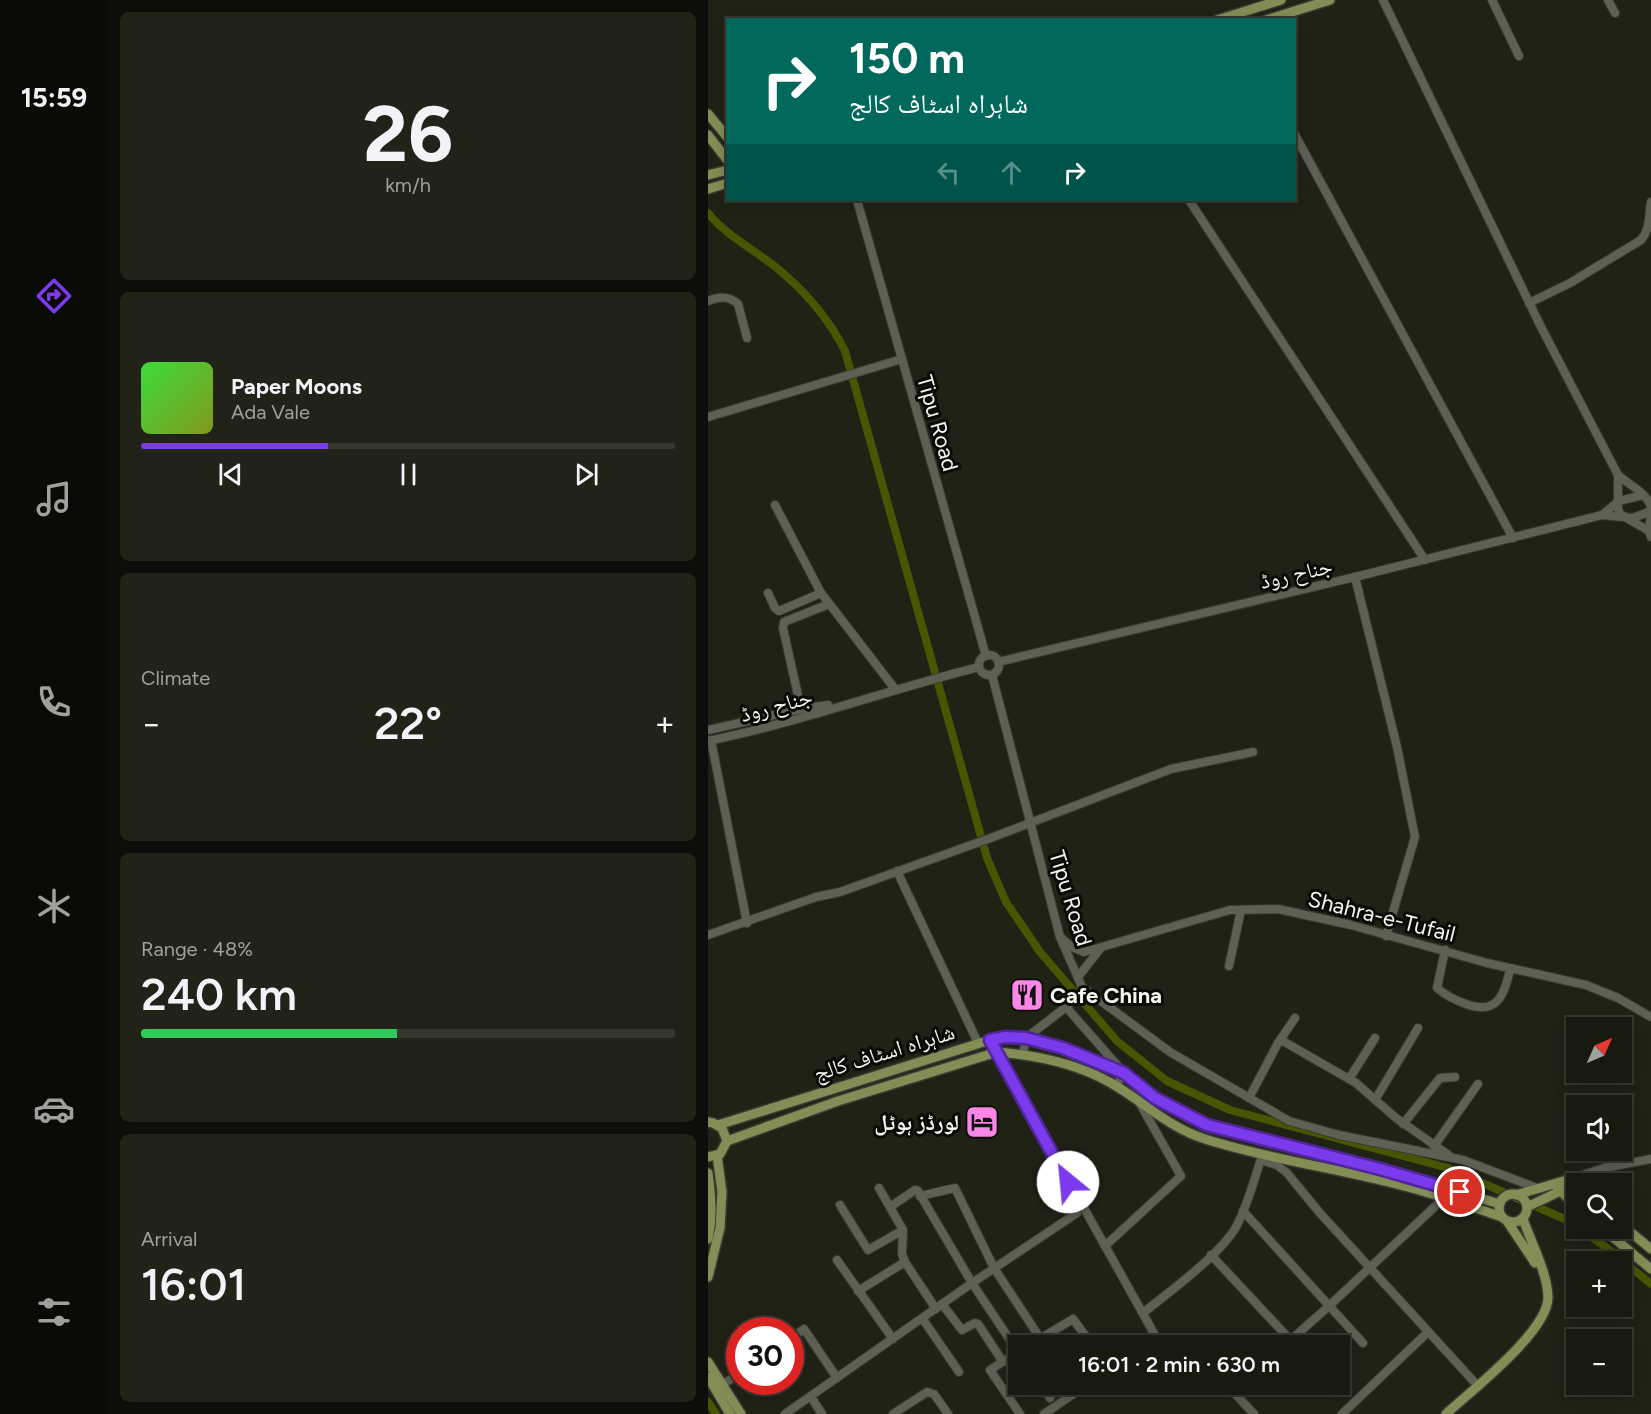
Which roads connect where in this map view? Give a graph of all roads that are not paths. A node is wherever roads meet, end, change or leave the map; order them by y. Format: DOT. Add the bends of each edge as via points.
graph roads {
  1 [pos="1281,0"];
  2 [pos="1330,0"];
  3 [pos="1383,0"];
  4 [pos="1492,0"];
  5 [pos="1608,0"];
  6 [pos="1615,14"];
  7 [pos="1223,18"];
  8 [pos="1272,18"];
  9 [pos="1519,56"];
  10 [pos="708,114"];
  11 [pos="726,134"];
  12 [pos="708,135"];
  13 [pos="1296,137"];
  14 [pos="726,158"];
  15 [pos="726,170"];
  16 [pos="708,175"];
  17 [pos="726,184"];
  18 [pos="708,189"];
  19 [pos="857,201"];
  20 [pos="1190,201"];
  21 [pos="1651,202"];
  22 [pos="1650,233"];
  23 [pos="708,301"];
  24 [pos="1529,303"];
  25 [pos="747,338"];
  26 [pos="902,359"];
  27 [pos="708,417"];
  28 [pos="1618,475"];
  29 [pos="1648,496"];
  30 [pos="1619,501"];
  31 [pos="775,506"];
  32 [pos="1651,511"];
  33 [pos="1602,514"];
  34 [pos="1626,518"];
  35 [pos="1650,534"];
  36 [pos="1513,538"];
  37 [pos="1425,560"];
  38 [pos="1355,577"];
  39 [pos="821,593"];
  40 [pos="768,594"];
  41 [pos="829,604"];
  42 [pos="986,656"];
  43 [pos="998,662"];
  44 [pos="979,667"];
  45 [pos="992,675"];
  46 [pos="895,690"];
  47 [pos="854,701"];
  48 [pos="801,709"];
  49 [pos="708,730"];
  50 [pos="710,741"];
  51 [pos="1253,752"];
  52 [pos="1030,823"];
  53 [pos="897,871"];
  54 [pos="1241,910"];
  55 [pos="747,923"];
  56 [pos="708,935"];
  57 [pos="1386,936"];
  58 [pos="1060,938"];
  59 [pos="1100,948"];
  60 [pos="1445,950"];
  61 [pos="1229,966"];
  62 [pos="1510,968"];
  63 [pos="1078,977"];
  64 [pos="1080,990"];
  65 [pos="1069,1005"];
  66 [pos="1295,1017"];
  67 [pos="1651,1017"];
  68 [pos="1418,1028"];
  69 [pos="1026,1038"];
  70 [pos="1375,1038"];
  71 [pos="990,1040"];
  72 [pos="1281,1040"];
  73 [pos="978,1043"];
  74 [pos="998,1052"];
  75 [pos="1023,1054"];
  76 [pos="1124,1073"];
  77 [pos="1455,1077"];
  78 [pos="1349,1079"];
  79 [pos="1478,1084"];
  80 [pos="1116,1086"];
  81 [pos="1249,1098"];
  82 [pos="1375,1100"];
  83 [pos="1138,1101"];
  84 [pos="712,1122"];
  85 [pos="1404,1124"];
  86 [pos="727,1141"];
  87 [pos="1434,1146"];
  88 [pos="713,1156"];
  89 [pos="1262,1157"];
  90 [pos="1457,1159"];
  91 [pos="1651,1159"];
  92 [pos="708,1173"];
  93 [pos="1594,1173"];
  94 [pos="1566,1185"];
  95 [pos="1557,1187"];
  96 [pos="879,1188"];
  97 [pos="1532,1190"];
  98 [pos="1516,1195"];
  99 [pos="920,1196"];
  100 [pos="1566,1196"];
  101 [pos="1444,1198"];
  102 [pos="1500,1204"];
  103 [pos="840,1205"];
  104 [pos="1530,1205"];
  105 [pos="890,1207"];
  106 [pos="1243,1211"];
  107 [pos="1077,1213"];
  108 [pos="1504,1219"];
  109 [pos="1523,1219"];
  110 [pos="903,1230"];
  111 [pos="1632,1233"];
  112 [pos="708,1239"];
  113 [pos="1615,1239"];
  114 [pos="1105,1246"];
  115 [pos="1651,1249"];
  116 [pos="1211,1255"];
  117 [pos="837,1260"];
  118 [pos="905,1262"];
  119 [pos="994,1268"];
  120 [pos="1370,1268"];
  121 [pos="1651,1269"];
  122 [pos="708,1277"];
  123 [pos="1544,1278"];
  124 [pos="972,1283"];
  125 [pos="858,1291"];
  126 [pos="939,1306"];
  127 [pos="1329,1306"];
  128 [pos="1143,1313"];
  129 [pos="922,1318"];
  130 [pos="804,1329"];
  131 [pos="1428,1332"];
  132 [pos="1030,1335"];
  133 [pos="1046,1335"];
  134 [pos="1085,1335"];
  135 [pos="1155,1335"];
  136 [pos="1282,1335"];
  137 [pos="1299,1335"];
  138 [pos="1008,1337"];
  139 [pos="893,1339"];
  140 [pos="1364,1343"];
  141 [pos="1008,1359"];
  142 [pos="708,1362"];
  143 [pos="1003,1362"];
  144 [pos="959,1372"];
  145 [pos="708,1377"];
  146 [pos="837,1378"];
  147 [pos="726,1382"];
  148 [pos="722,1385"];
  149 [pos="1477,1385"];
  150 [pos="1048,1395"];
  151 [pos="1072,1395"];
  152 [pos="1239,1395"];
  153 [pos="811,1397"];
  154 [pos="1050,1398"];
  155 [pos="730,1414"];
  156 [pos="741,1414"];
  157 [pos="785,1414"];
  158 [pos="822,1414"];
  159 [pos="893,1414"];
  160 [pos="948,1414"];
  161 [pos="1020,1414"];
  162 [pos="1044,1414"];
  163 [pos="1254,1414"];
  164 [pos="1342,1414"];
  165 [pos="1446,1414"];
  1 -- 7 [label="main road"];
  2 -- 8 [label="main road"];
  3 -- 24 [label="street"];
  4 -- 9 [label="street"];
  5 -- 6 [label="street"];
  10 -- 11 [label="main road"];
  12 -- 14 [label="main road"];
  13 -- 36 [label="street"];
  15 -- 16 [label="main road"];
  17 -- 18 [label="main road"];
  19 -- 26 [label="street, Tipu Road"];
  20 -- 37 [label="street"];
  21 -- 22 [label="street"];
  22 -- 24 [label="street" via="1570,283"];
  23 -- 25 [label="street" via="728,298 738,304"];
  24 -- 28 [label="street"];
  26 -- 27 [label="street"];
  26 -- 42 [label="street, Tipu Road"];
  28 -- 29 [label="street"];
  28 -- 30 [label="street"];
  29 -- 30 [label="street, جناح روڈ"];
  29 -- 32 [label="street"];
  30 -- 33 [label="street, جناح روڈ"];
  30 -- 34 [label="street" via="1618,509"];
  31 -- 39 [label="street"];
  32 -- 34 [label="street, جناح روڈ"];
  32 -- 35 [label="street"];
  33 -- 34 [label="street, جناح روڈ"];
  33 -- 36 [label="street, جناح روڈ"];
  34 -- 35 [label="street"];
  36 -- 37 [label="street, جناح روڈ"];
  37 -- 38 [label="street, جناح روڈ"];
  38 -- 43 [label="street, جناح روڈ"];
  38 -- 57 [label="street" via="1415,837"];
  39 -- 40 [label="street" via="779,611"];
  39 -- 41 [label="street"];
  41 -- 46 [label="street"];
  41 -- 48 [label="street" via="784,622"];
  42 -- 43 [label="street"];
  42 -- 44 [label="street"];
  43 -- 45 [label="street"];
  44 -- 45 [label="street" via="982,673"];
  44 -- 46 [label="street, جناح روڈ"];
  45 -- 52 [label="street, Tipu Road"];
  46 -- 47 [label="street, جناح روڈ"];
  47 -- 48 [label="street, جناح روڈ"];
  47 -- 50 [label="street, جناح روڈ"];
  48 -- 49 [label="street, جناح روڈ"];
  50 -- 55 [label="street"];
  51 -- 52 [label="street" via="1171,770"];
  52 -- 53 [label="street"];
  52 -- 58 [label="street, Tipu Road"];
  53 -- 55 [label="street"];
  53 -- 73 [label="street"];
  54 -- 57 [label="street, Shahra-e-Tufail" via="1278,909"];
  54 -- 59 [label="street, Shahra-e-Tufail" via="1199,918"];
  54 -- 61 [label="street"];
  55 -- 56 [label="street"];
  57 -- 60 [label="street, Shahra-e-Tufail"];
  58 -- 59 [label="street, Shahra-e-Tufail" via="1084,952"];
  58 -- 63 [label="street, Tipu Road"];
  59 -- 63 [label="street"];
  60 -- 62 [label="street, Shahra-e-Tufail"];
  60 -- 62 [label="street" via="1437,988 1468,1005 1494,1004 1502,994"];
  62 -- 67 [label="street, Shahra-e-Tufail" via="1586,985"];
  63 -- 64 [label="street, Tipu Road"];
  64 -- 65 [label="street"];
  64 -- 81 [label="street" via="1170,1052"];
  65 -- 69 [label="street"];
  65 -- 76 [label="street"];
  66 -- 72 [label="street"];
  68 -- 82 [label="street"];
  69 -- 71 [label="main road, شاہراہ اسٹاف کالج"];
  69 -- 75 [label="street"];
  69 -- 76 [label="main road, شاہراہ اسٹاف کالج" via="1063,1048"];
  70 -- 78 [label="street"];
  71 -- 73 [label="main road, شاہراہ اسٹاف کالج"];
  71 -- 74 [label="street"];
  72 -- 78 [label="street"];
  72 -- 81 [label="street"];
  73 -- 84 [label="main road, شاہراہ اسٹاف کالج"];
  74 -- 75 [label="main road, شاہراہ اسٹاف کالج"];
  74 -- 86 [label="main road, شاہراہ اسٹاف کالج" via="838,1101"];
  74 -- 114 [label="street"];
  75 -- 80 [label="main road, شاہراہ اسٹاف کالج" via="1076,1068"];
  76 -- 80 [label="street"];
  76 -- 102 [label="main road, شاہراہ اسٹاف کالج" via="1155,1098 1207,1125"];
  77 -- 85 [label="street" via="1440,1078"];
  78 -- 82 [label="street"];
  79 -- 87 [label="street"];
  80 -- 83 [label="main road, شاہراہ اسٹاف کالج"];
  81 -- 90 [label="street" via="1289,1121"];
  82 -- 85 [label="street"];
  83 -- 89 [label="main road, شاہراہ اسٹاف کالج" via="1183,1131"];
  83 -- 114 [label="street" via="1181,1176"];
  84 -- 86 [label="main road" via="725,1132"];
  85 -- 87 [label="street"];
  86 -- 88 [label="main road" via="724,1150"];
  87 -- 90 [label="street"];
  88 -- 122 [label="main road" via="722,1192 720,1228"];
  89 -- 101 [label="main road, شاہراہ اسٹاف کالج" via="1414,1188"];
  89 -- 106 [label="street"];
  89 -- 120 [label="street" via="1282,1168"];
  90 -- 97 [label="street"];
  91 -- 93 [label="street"];
  92 -- 112 [label="main road" via="712,1219"];
  94 -- 95 [label="main road"];
  95 -- 97 [label="main road"];
  95 -- 100 [label="main road"];
  95 -- 104 [label="main road"];
  96 -- 105 [label="street"];
  97 -- 98 [label="main road"];
  98 -- 102 [label="main road" via="1508,1195"];
  98 -- 104 [label="main road"];
  99 -- 105 [label="street" via="915,1190"];
  99 -- 119 [label="street" via="955,1188"];
  99 -- 124 [label="street"];
  101 -- 108 [label="main road, شاہراہ اسٹاف کالج"];
  101 -- 120 [label="street"];
  102 -- 108 [label="main road"];
  103 -- 110 [label="street" via="868,1251"];
  104 -- 109 [label="main road"];
  105 -- 110 [label="street"];
  106 -- 116 [label="street" via="1235,1228"];
  106 -- 127 [label="street"];
  107 -- 119 [label="street"];
  108 -- 109 [label="main road"];
  108 -- 123 [label="main road"];
  109 -- 123 [label="main road"];
  110 -- 118 [label="street"];
  111 -- 115 [label="main road"];
  113 -- 121 [label="main road"];
  114 -- 128 [label="street"];
  116 -- 128 [label="street"];
  116 -- 136 [label="street"];
  117 -- 125 [label="street"];
  118 -- 125 [label="street"];
  118 -- 126 [label="street"];
  119 -- 124 [label="street"];
  119 -- 132 [label="street"];
  120 -- 127 [label="street"];
  120 -- 131 [label="street"];
  123 -- 149 [label="main road" via="1548,1300 1539,1324"];
  124 -- 126 [label="street"];
  124 -- 138 [label="street"];
  125 -- 139 [label="street"];
  126 -- 129 [label="street"];
  126 -- 143 [label="street" via="962,1330 976,1323"];
  127 -- 137 [label="street"];
  127 -- 140 [label="street"];
  128 -- 135 [label="street"];
  129 -- 139 [label="street"];
  129 -- 144 [label="street"];
  130 -- 146 [label="street"];
  131 -- 149 [label="street"];
  131 -- 164 [label="street"];
  133 -- 134 [label="street" via="1073,1318"];
  139 -- 146 [label="street"];
  141 -- 143 [label="street"];
  142 -- 148 [label="main road"];
  143 -- 161 [label="street" via="991,1372"];
  145 -- 155 [label="main road"];
  146 -- 153 [label="street"];
  147 -- 148 [label="street"];
  148 -- 156 [label="main road"];
  149 -- 165 [label="main road"];
  150 -- 154 [label="street"];
  151 -- 162 [label="street"];
  152 -- 163 [label="street"];
  153 -- 157 [label="street"];
  153 -- 158 [label="street"];
  159 -- 160 [label="street" via="927,1392 934,1394"];
}
